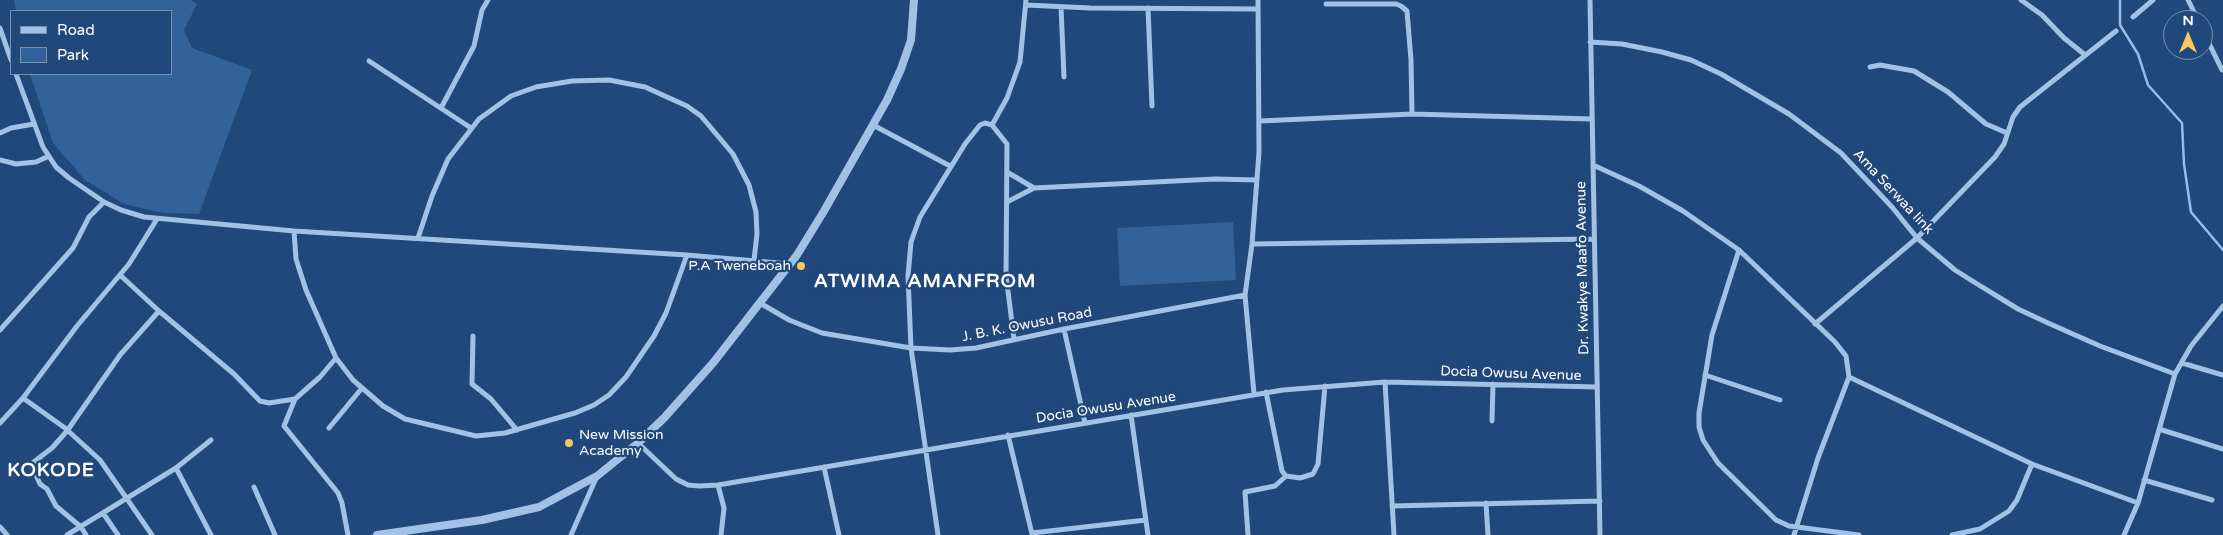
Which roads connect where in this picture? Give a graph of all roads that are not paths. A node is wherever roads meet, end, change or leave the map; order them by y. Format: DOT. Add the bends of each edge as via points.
graph roads {
  1 [pos="488,0"];
  2 [pos="914,0"];
  3 [pos="1258,0"];
  4 [pos="1590,0"];
  5 [pos="2021,0"];
  6 [pos="2153,0"];
  7 [pos="1026,2"];
  8 [pos="1326,4"];
  9 [pos="1061,7"];
  10 [pos="1148,8"];
  11 [pos="1258,9"];
  12 [pos="2133,17"];
  13 [pos="0,28"];
  14 [pos="2116,31"];
  15 [pos="1590,42"];
  16 [pos="2213,52"];
  17 [pos="2084,54"];
  18 [pos="10,57"];
  19 [pos="369,61"];
  20 [pos="1870,66"];
  21 [pos="2222,70"];
  22 [pos="16,75"];
  23 [pos="1064,76"];
  24 [pos="1152,106"];
  25 [pos="441,108"];
  26 [pos="1412,114"];
  27 [pos="1592,119"];
  28 [pos="1260,121"];
  29 [pos="34,124"];
  30 [pos="873,125"];
  31 [pos="992,125"];
  32 [pos="470,128"];
  33 [pos="0,133"];
  34 [pos="2007,133"];
  35 [pos="49,156"];
  36 [pos="0,160"];
  37 [pos="1593,165"];
  38 [pos="950,166"];
  39 [pos="1007,172"];
  40 [pos="1257,180"];
  41 [pos="1034,188"];
  42 [pos="104,202"];
  43 [pos="1007,202"];
  44 [pos="156,219"];
  45 [pos="294,231"];
  46 [pos="418,238"];
  47 [pos="1918,238"];
  48 [pos="1593,239"];
  49 [pos="1252,244"];
  50 [pos="1739,250"];
  51 [pos="687,254"];
  52 [pos="754,260"];
  53 [pos="790,264"];
  54 [pos="120,275"];
  55 [pos="1245,296"];
  56 [pos="760,303"];
  57 [pos="2223,306"];
  58 [pos="159,312"];
  59 [pos="1815,324"];
  60 [pos="1064,329"];
  61 [pos="0,330"];
  62 [pos="473,336"];
  63 [pos="1014,339"];
  64 [pos="911,348"];
  65 [pos="336,358"];
  66 [pos="2182,363"];
  67 [pos="2175,374"];
  68 [pos="1705,375"];
  69 [pos="2223,375"];
  70 [pos="1849,377"];
  71 [pos="1385,382"];
  72 [pos="1493,384"];
  73 [pos="1325,386"];
  74 [pos="362,388"];
  75 [pos="1597,388"];
  76 [pos="1266,392"];
  77 [pos="1254,394"];
  78 [pos="23,398"];
  79 [pos="295,399"];
  80 [pos="1780,400"];
  81 [pos="1131,416"];
  82 [pos="1492,421"];
  83 [pos="0,423"];
  84 [pos="1085,423"];
  85 [pos="329,428"];
  86 [pos="2158,429"];
  87 [pos="516,430"];
  88 [pos="67,431"];
  89 [pos="1008,435"];
  90 [pos="211,440"];
  91 [pos="638,443"];
  92 [pos="2223,449"];
  93 [pos="924,450"];
  94 [pos="2032,464"];
  95 [pos="824,466"];
  96 [pos="176,468"];
  97 [pos="597,476"];
  98 [pos="1286,476"];
  99 [pos="2144,480"];
  100 [pos="718,485"];
  101 [pos="254,486"];
  102 [pos="126,498"];
  103 [pos="2212,500"];
  104 [pos="1600,501"];
  105 [pos="2138,503"];
  106 [pos="1486,504"];
  107 [pos="1392,506"];
  108 [pos="103,513"];
  109 [pos="1146,520"];
  110 [pos="0,527"];
  111 [pos="81,527"];
  112 [pos="1796,528"];
  113 [pos="1032,534"];
  114 [pos="7,535"];
  115 [pos="68,535"];
  116 [pos="86,535"];
  117 [pos="118,535"];
  118 [pos="152,535"];
  119 [pos="211,535"];
  120 [pos="275,535"];
  121 [pos="348,535"];
  122 [pos="377,535"];
  123 [pos="571,535"];
  124 [pos="721,535"];
  125 [pos="839,535"];
  126 [pos="938,535"];
  127 [pos="1148,535"];
  128 [pos="1248,535"];
  129 [pos="1394,535"];
  130 [pos="1488,535"];
  131 [pos="1600,535"];
  132 [pos="1794,535"];
  133 [pos="1859,535"];
  134 [pos="1952,535"];
  135 [pos="2124,535"];
  1 -- 25 [label="street" via="482,10 470,54"];
  2 -- 30 [label="street" via="908,49"];
  3 -- 11 [label="street"];
  4 -- 15 [label="street, Dr. Kwakye Maafo Avenue"];
  5 -- 17 [label="street" via="2042,14"];
  6 -- 12 [label="street"];
  7 -- 9 [label="street"];
  7 -- 31 [label="street" via="1020,62 1012,87"];
  8 -- 26 [label="street" via="1396,4 1407,11"];
  9 -- 10 [label="street"];
  9 -- 23 [label="street"];
  10 -- 11 [label="street"];
  10 -- 24 [label="street"];
  11 -- 28 [label="street"];
  13 -- 18 [label="street"];
  14 -- 17 [label="street"];
  15 -- 27 [label="street, Dr. Kwakye Maafo Avenue"];
  15 -- 47 [label="street, Ama Serwaa link" via="1635,46 1691,60 1778,107 1850,162"];
  16 -- 21 [label="street"];
  17 -- 34 [label="street" via="2020,107"];
  19 -- 25 [label="street"];
  20 -- 34 [label="street" via="1914,71 1948,92 1986,124"];
  22 -- 29 [label="street"];
  25 -- 32 [label="street"];
  26 -- 27 [label="street"];
  26 -- 28 [label="street"];
  27 -- 37 [label="street, Dr. Kwakye Maafo Avenue"];
  28 -- 40 [label="street"];
  29 -- 33 [label="street"];
  29 -- 35 [label="street"];
  30 -- 38 [label="street"];
  30 -- 53 [label="street"];
  31 -- 38 [label="street" via="984,123 978,127"];
  31 -- 39 [label="street" via="1006,141"];
  32 -- 46 [label="street" via="442,171"];
  32 -- 52 [label="street" via="511,96 536,87 572,81 617,82 645,87 670,97 701,116 743,169 756,212"];
  34 -- 47 [label="street" via="1995,157"];
  35 -- 36 [label="street" via="36,162 16,164"];
  35 -- 42 [label="street" via="69,178"];
  37 -- 48 [label="street, Dr. Kwakye Maafo Avenue"];
  37 -- 50 [label="street" via="1639,186"];
  38 -- 64 [label="street" via="920,217 911,242 908,276"];
  39 -- 41 [label="street"];
  39 -- 43 [label="street"];
  40 -- 41 [label="street" via="1215,179"];
  40 -- 49 [label="street"];
  41 -- 43 [label="street"];
  42 -- 44 [label="street" via="130,214"];
  42 -- 61 [label="street" via="89,217 73,248"];
  43 -- 63 [label="street" via="1006,275"];
  44 -- 45 [label="street"];
  44 -- 54 [label="street" via="136,255"];
  45 -- 46 [label="street"];
  45 -- 65 [label="street" via="294,250 300,272"];
  46 -- 51 [label="street"];
  47 -- 59 [label="street"];
  47 -- 67 [label="street, Ama Serwaa link" via="1955,270 2018,309 2100,346"];
  48 -- 49 [label="street"];
  48 -- 75 [label="street, Dr. Kwakye Maafo Avenue"];
  49 -- 55 [label="street"];
  50 -- 59 [label="street"];
  50 -- 68 [label="street" via="1717,316"];
  51 -- 52 [label="street"];
  51 -- 87 [label="street" via="658,329 618,386 585,410"];
  52 -- 53 [label="street"];
  53 -- 56 [label="street"];
  54 -- 58 [label="street"];
  54 -- 78 [label="street"];
  55 -- 60 [label="street, J. B. K. Owusu Road"];
  55 -- 77 [label="street"];
  56 -- 64 [label="street, J. B. K. Owusu Road" via="788,320 822,333"];
  56 -- 91 [label="street" via="708,368"];
  57 -- 66 [label="street" via="2191,346"];
  58 -- 79 [label="street" via="234,374 260,401 269,403"];
  58 -- 88 [label="street" via="120,355"];
  59 -- 70 [label="street" via="1846,356"];
  60 -- 63 [label="street, J. B. K. Owusu Road"];
  60 -- 84 [label="street"];
  62 -- 87 [label="street" via="471,382 491,399"];
  63 -- 64 [label="street, J. B. K. Owusu Road" via="969,349"];
  64 -- 93 [label="street"];
  65 -- 74 [label="street"];
  65 -- 79 [label="street"];
  66 -- 67 [label="street"];
  66 -- 69 [label="street"];
  67 -- 86 [label="street"];
  68 -- 80 [label="street"];
  68 -- 112 [label="street" via="1699,427 1708,450 1776,520"];
  70 -- 94 [label="street"];
  70 -- 112 [label="street"];
  71 -- 72 [label="street, Docia Owusu Avenue"];
  71 -- 73 [label="street, Docia Owusu Avenue"];
  71 -- 107 [label="street"];
  72 -- 75 [label="street, Docia Owusu Avenue"];
  72 -- 82 [label="street"];
  73 -- 76 [label="street, Docia Owusu Avenue"];
  73 -- 98 [label="street" via="1316,470 1309,477"];
  74 -- 85 [label="street"];
  74 -- 87 [label="street" via="392,413 422,424 476,436"];
  75 -- 104 [label="street, Dr. Kwakye Maafo Avenue"];
  76 -- 77 [label="street, Docia Owusu Avenue"];
  76 -- 98 [label="street" via="1281,467"];
  77 -- 81 [label="street, Docia Owusu Avenue"];
  78 -- 83 [label="street"];
  78 -- 88 [label="street"];
  79 -- 121 [label="street" via="285,430 338,493"];
  81 -- 84 [label="street, Docia Owusu Avenue"];
  81 -- 109 [label="street"];
  84 -- 89 [label="street, Docia Owusu Avenue"];
  86 -- 92 [label="street"];
  86 -- 99 [label="street"];
  88 -- 102 [label="street" via="100,460"];
  88 -- 111 [label="street" via="31,464 56,506"];
  89 -- 93 [label="street, Docia Owusu Avenue"];
  89 -- 113 [label="street"];
  90 -- 96 [label="street"];
  91 -- 97 [label="street"];
  91 -- 100 [label="street, Docia Owusu Avenue" via="681,482 694,486"];
  93 -- 95 [label="street, Docia Owusu Avenue"];
  93 -- 126 [label="street"];
  94 -- 105 [label="street"];
  94 -- 134 [label="street" via="2009,511 1980,528"];
  95 -- 100 [label="street, Docia Owusu Avenue"];
  95 -- 125 [label="street"];
  96 -- 102 [label="street"];
  96 -- 119 [label="street"];
  97 -- 122 [label="street" via="557,499 529,510"];
  97 -- 123 [label="street"];
  98 -- 128 [label="street" via="1275,486 1245,492"];
  99 -- 103 [label="street"];
  99 -- 105 [label="street"];
  100 -- 124 [label="street" via="724,508"];
  101 -- 120 [label="street"];
  102 -- 108 [label="street"];
  102 -- 118 [label="street"];
  104 -- 106 [label="street"];
  104 -- 131 [label="street, Dr. Kwakye Maafo Avenue"];
  105 -- 135 [label="street"];
  106 -- 107 [label="street"];
  106 -- 130 [label="street"];
  107 -- 129 [label="street"];
  108 -- 111 [label="street"];
  108 -- 117 [label="street"];
  109 -- 113 [label="street"];
  109 -- 127 [label="street"];
  110 -- 114 [label="street"];
  111 -- 115 [label="street"];
  111 -- 116 [label="street"];
  112 -- 132 [label="street"];
  112 -- 133 [label="street"];
}
